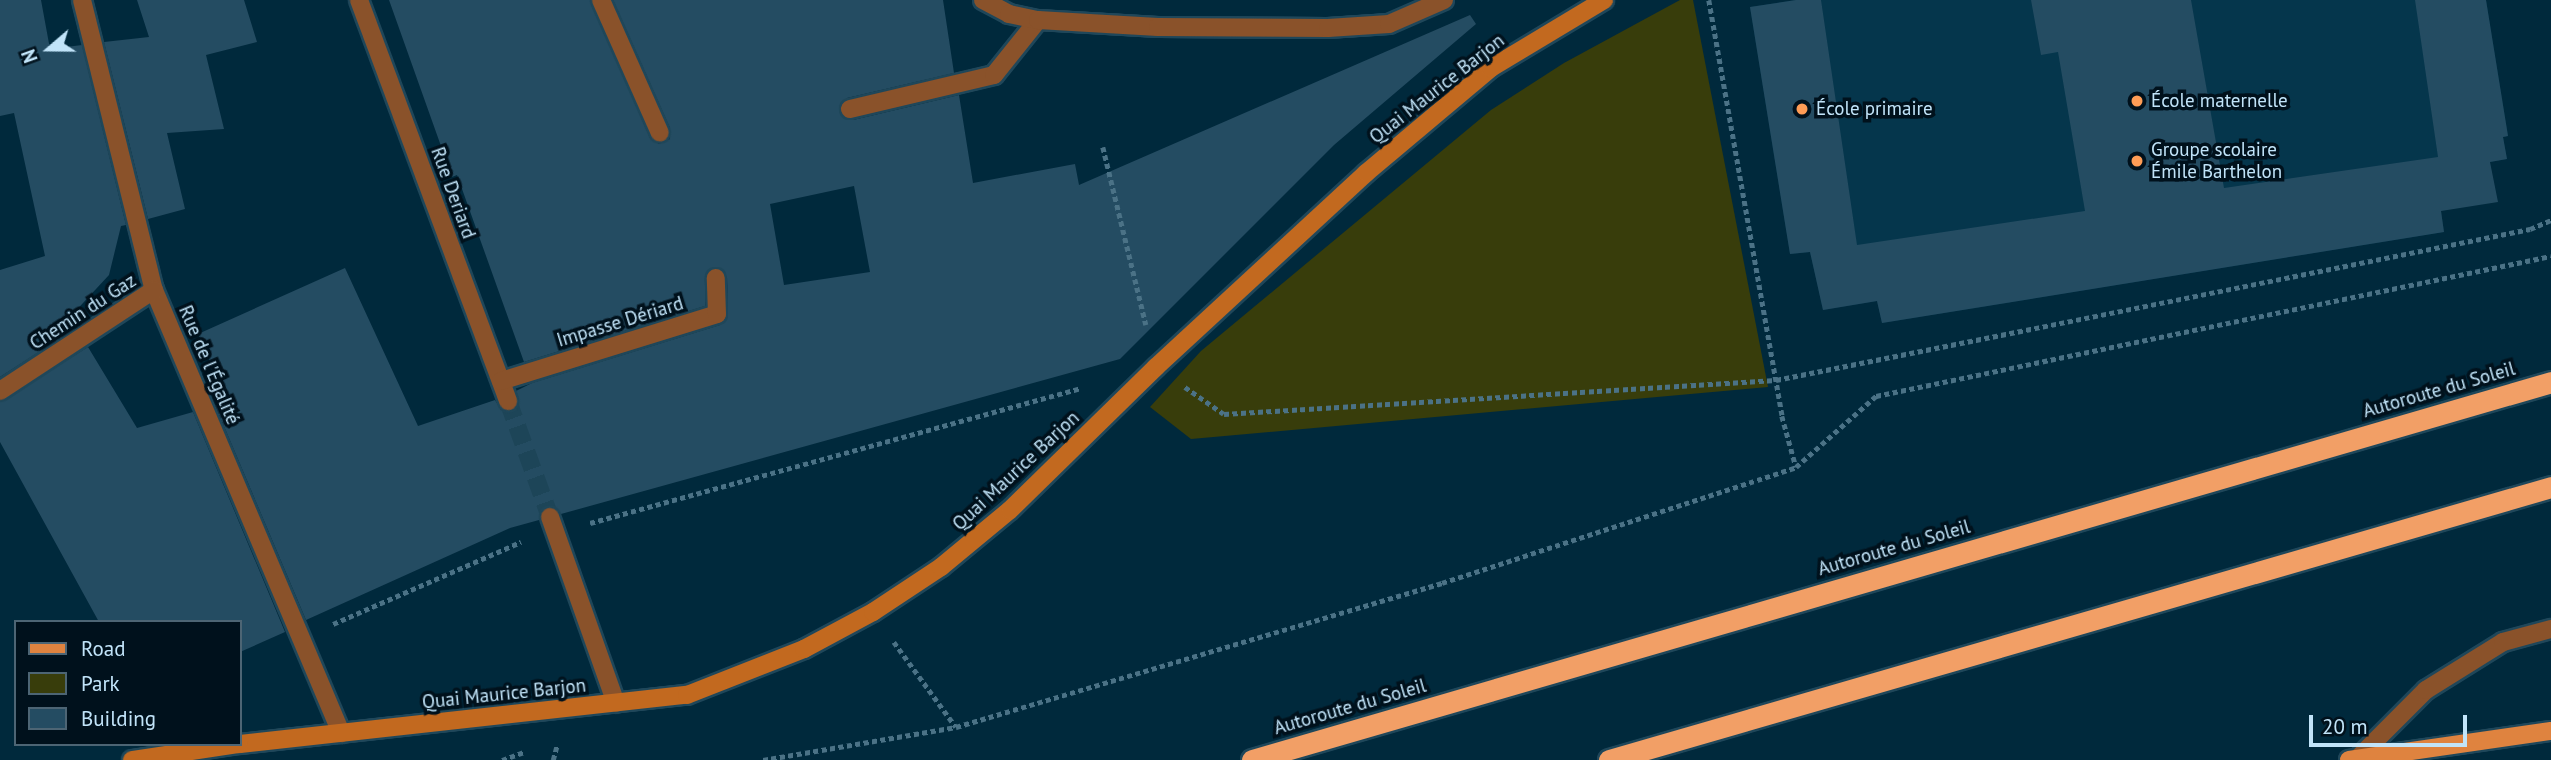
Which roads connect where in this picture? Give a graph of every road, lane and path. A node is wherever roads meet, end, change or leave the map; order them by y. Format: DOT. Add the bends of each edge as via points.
graph roads {
  1 [pos="82,0"];
  2 [pos="359,0"];
  3 [pos="601,0"];
  4 [pos="984,0"];
  5 [pos="1444,0"];
  6 [pos="1604,0"];
  7 [pos="1709,0"];
  8 [pos="1038,20"];
  9 [pos="850,109"];
  10 [pos="660,133"];
  11 [pos="1103,148"];
  12 [pos="2551,220"];
  13 [pos="2551,256"];
  14 [pos="716,278"];
  15 [pos="154,290"];
  16 [pos="1156,367"];
  17 [pos="500,380"];
  18 [pos="1776,380"];
  19 [pos="2551,382"];
  20 [pos="1089,386"];
  21 [pos="0,391"];
  22 [pos="508,401"];
  23 [pos="1796,467"];
  24 [pos="2551,487"];
  25 [pos="553,525"];
  26 [pos="873,612"];
  27 [pos="2551,629"];
  28 [pos="301,638"];
  29 [pos="616,703"];
  30 [pos="956,727"];
  31 [pos="2551,731"];
  32 [pos="341,733"];
  33 [pos="242,744"];
  34 [pos="226,746"];
  35 [pos="2353,759"];
  36 [pos="132,760"];
  37 [pos="763,760"];
  38 [pos="1252,760"];
  39 [pos="1609,760"];
  1 -- 15 [label="street, Rue de l'Égalité"];
  2 -- 17 [label="street, Rue Deriard"];
  3 -- 10 [label="street"];
  4 -- 8 [label="street" via="1009,14"];
  5 -- 8 [label="street" via="1389,24 1328,28 1158,27"];
  6 -- 16 [label="street, Quai Maurice Barjon" via="1491,68 1366,173"];
  7 -- 18 [label="path"];
  8 -- 9 [label="street" via="994,75"];
  11 -- 16 [label="path"];
  12 -- 18 [label="path" via="2530,229"];
  13 -- 23 [label="path" via="1876,396"];
  14 -- 17 [label="street, Impasse Dériard" via="717,314"];
  15 -- 21 [label="street, Chemin du Gaz"];
  15 -- 28 [label="street, Rue de l'Égalité"];
  16 -- 18 [label="path" via="1224,414"];
  16 -- 26 [label="street, Quai Maurice Barjon" via="1010,510 941,567"];
  17 -- 22 [label="street, Rue Deriard"];
  18 -- 23 [label="path"];
  19 -- 38 [label="highway, Autoroute du Soleil"];
  20 -- 25 [label="path"];
  23 -- 30 [label="path" via="1442,583"];
  24 -- 39 [label="highway"];
  25 -- 28 [label="path"];
  25 -- 29 [label="street"];
  26 -- 29 [label="street, Quai Maurice Barjon" via="804,649 687,695"];
  26 -- 30 [label="path"];
  27 -- 35 [label="street" via="2503,642 2426,690"];
  28 -- 32 [label="street, Rue de l'Égalité"];
  29 -- 32 [label="street, Quai Maurice Barjon"];
  30 -- 37 [label="path"];
  31 -- 35 [label="main road"];
  32 -- 33 [label="street, Quai Maurice Barjon"];
  34 -- 36 [label="street, Quai Maurice Barjon"];
}
